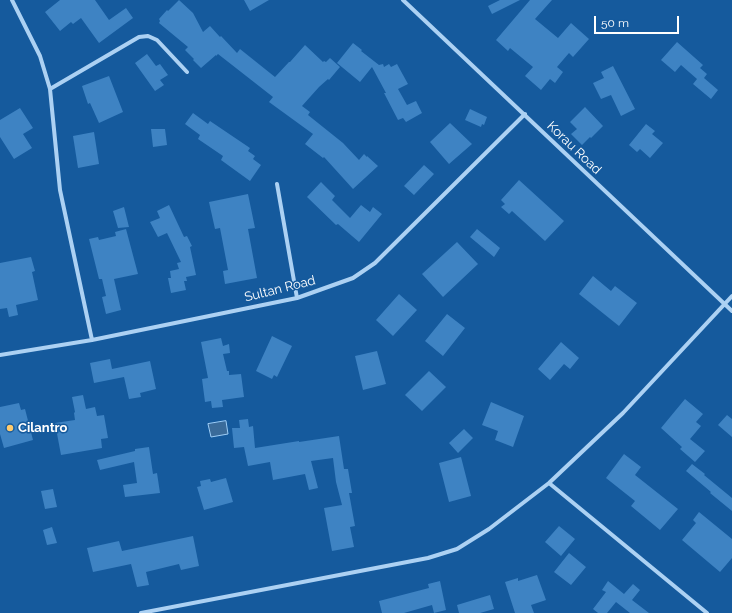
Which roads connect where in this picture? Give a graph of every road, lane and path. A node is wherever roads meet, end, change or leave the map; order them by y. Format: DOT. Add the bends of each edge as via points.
graph roads {
  1 [pos="12,0"];
  2 [pos="403,0"];
  3 [pos="187,72"];
  4 [pos="50,89"];
  5 [pos="525,114"];
  6 [pos="277,184"];
  7 [pos="732,296"];
  8 [pos="297,298"];
  9 [pos="724,304"];
  10 [pos="732,310"];
  11 [pos="92,340"];
  12 [pos="0,355"];
  13 [pos="549,483"];
  14 [pos="142,613"];
  15 [pos="707,613"];
  1 -- 4 [label="street" via="40,56"];
  2 -- 5 [label="street, Korau Road"];
  3 -- 4 [label="street" via="157,40 148,36 139,37"];
  4 -- 11 [label="street" via="60,190"];
  5 -- 8 [label="street, Sultan Road" via="375,263 353,278"];
  5 -- 9 [label="street, Korau Road"];
  6 -- 8 [label="street"];
  7 -- 9 [label="street"];
  8 -- 11 [label="street, Sultan Road"];
  9 -- 10 [label="street, Korau Road"];
  9 -- 13 [label="street" via="623,413"];
  11 -- 12 [label="street, Sultan Road"];
  13 -- 14 [label="street" via="489,529 457,549 428,558"];
  13 -- 15 [label="street"];
}
